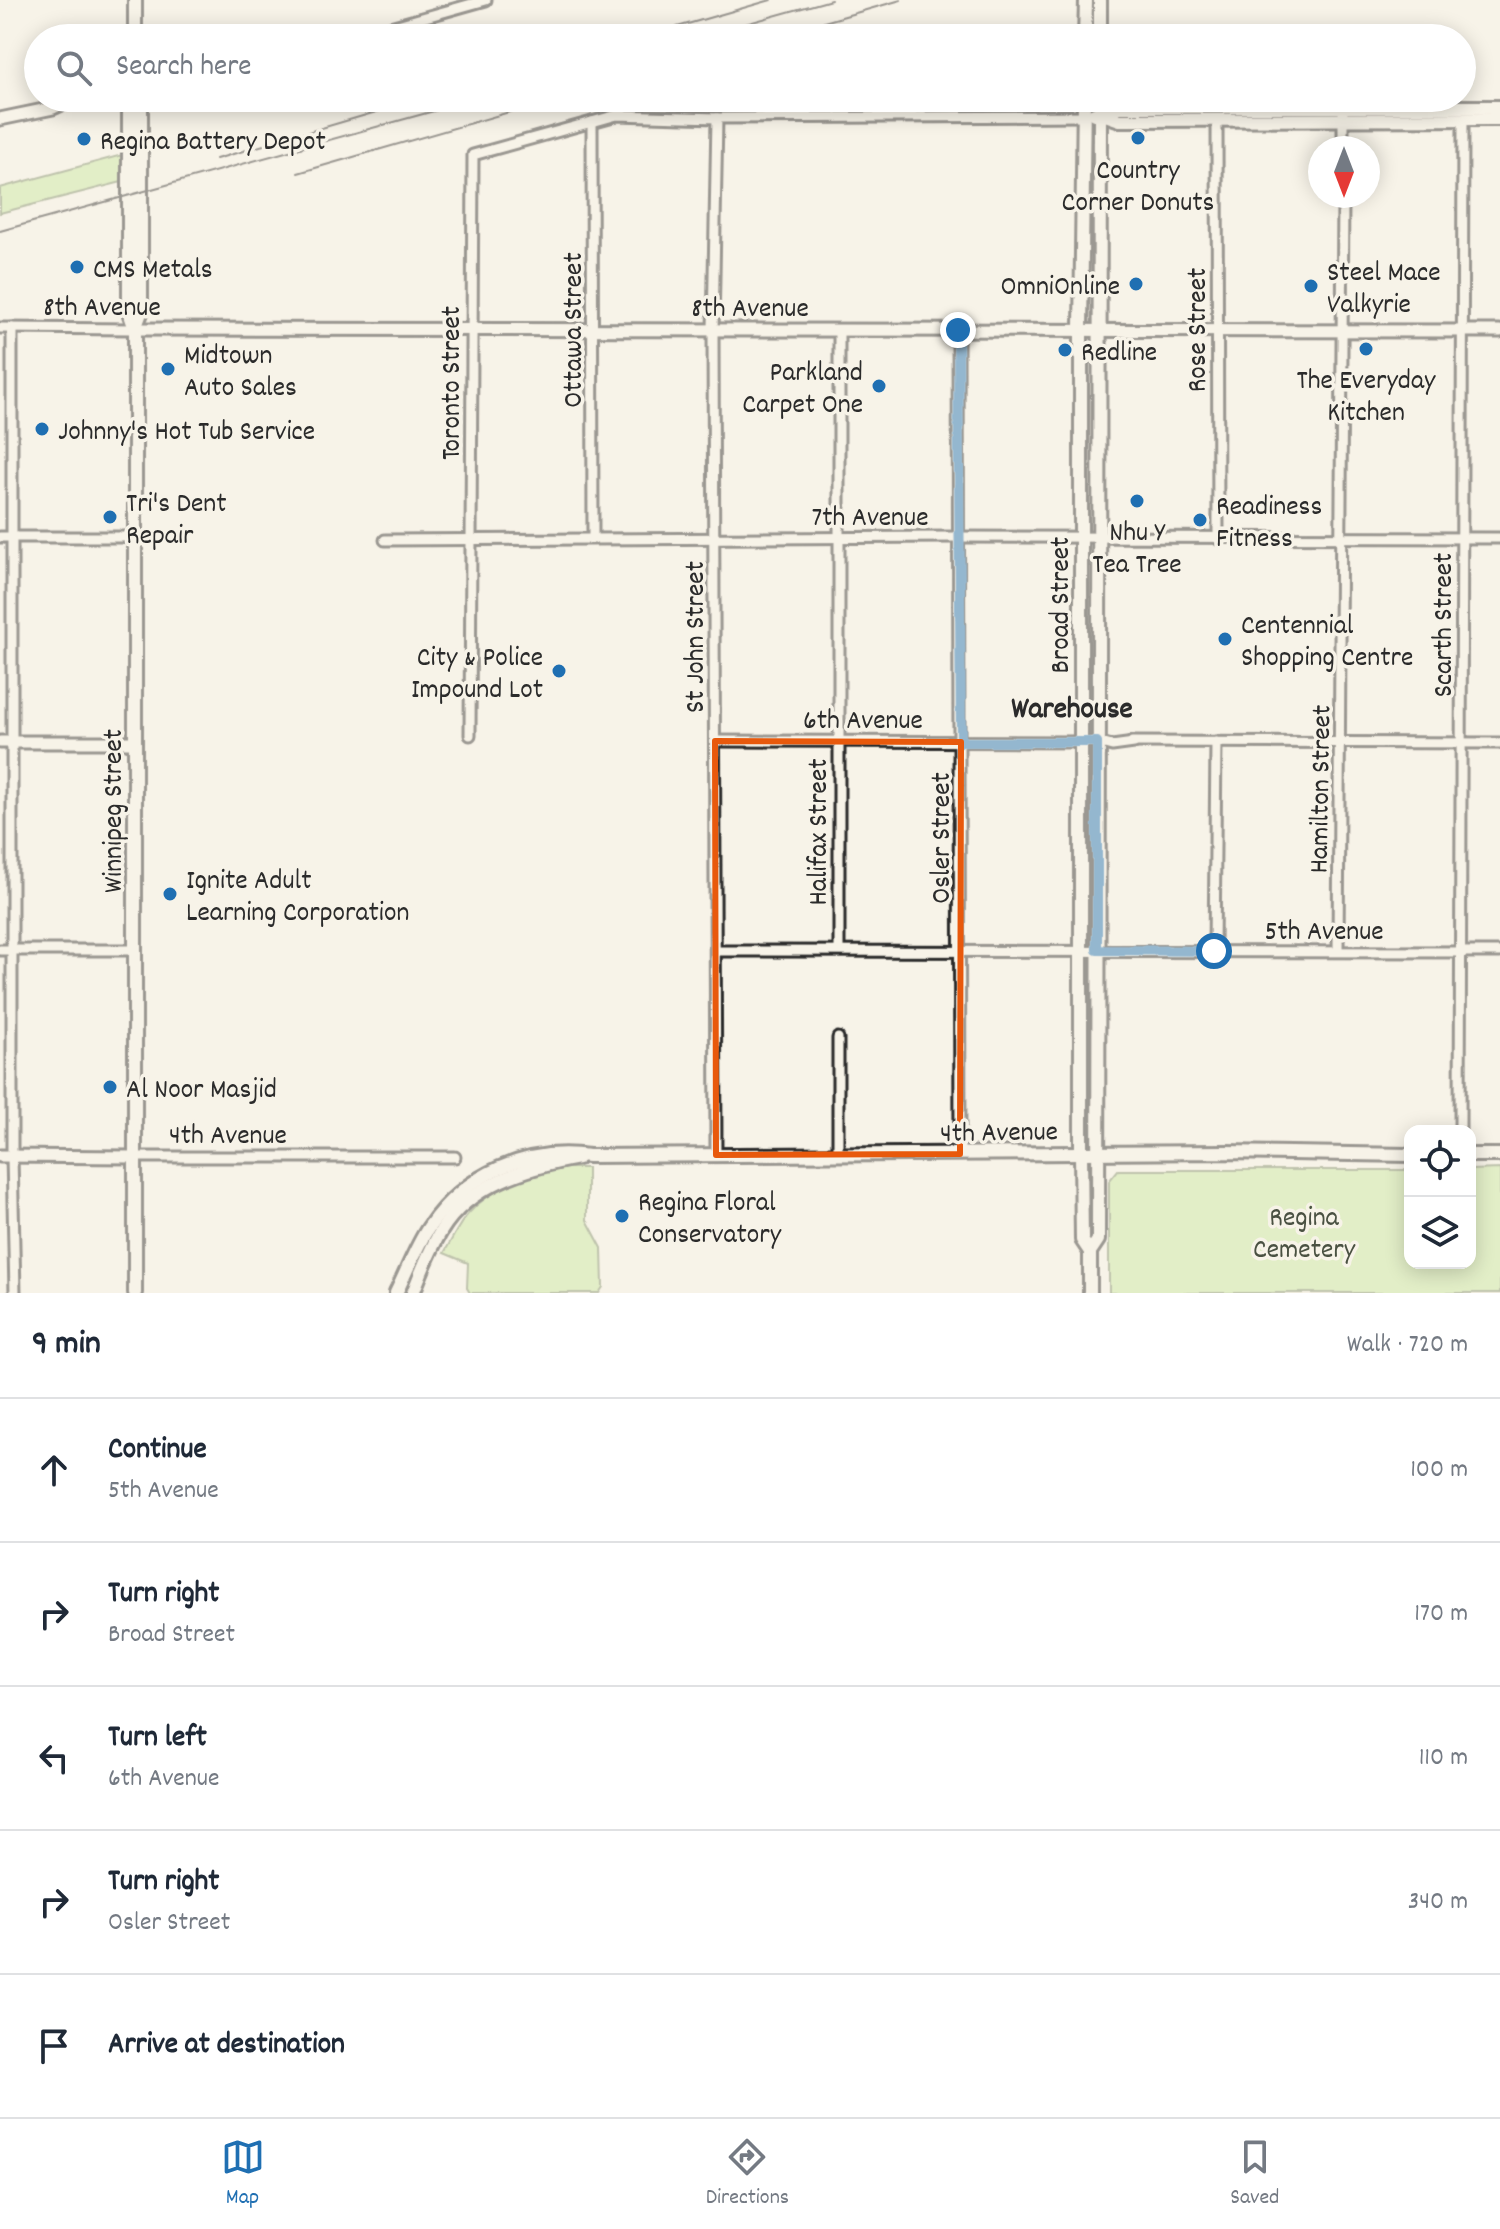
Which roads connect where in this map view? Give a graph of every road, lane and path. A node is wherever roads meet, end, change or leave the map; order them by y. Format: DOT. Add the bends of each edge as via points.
graph roads {
  1 [pos="135,0"];
  2 [pos="486,0"];
  3 [pos="1093,1"];
  4 [pos="469,2"];
  5 [pos="135,24"];
  6 [pos="397,24"];
  7 [pos="1088,24"];
  8 [pos="1097,24"];
  9 [pos="1500,107"];
  10 [pos="1476,108"];
  11 [pos="34,112"];
  12 [pos="129,112"];
  13 [pos="141,112"];
  14 [pos="1083,112"];
  15 [pos="1103,112"];
  16 [pos="1306,112"];
  17 [pos="1369,112"];
  18 [pos="1100,113"];
  19 [pos="1343,113"];
  20 [pos="1083,116"];
  21 [pos="717,118"];
  22 [pos="0,119"];
  23 [pos="1500,119"];
  24 [pos="1217,120"];
  25 [pos="1463,120"];
  26 [pos="592,122"];
  27 [pos="1343,136"];
  28 [pos="1343,208"];
  29 [pos="0,328"];
  30 [pos="12,328"];
  31 [pos="135,329"];
  32 [pos="470,329"];
  33 [pos="593,329"];
  34 [pos="713,330"];
  35 [pos="839,330"];
  36 [pos="958,330"];
  37 [pos="1081,330"];
  38 [pos="1099,330"];
  39 [pos="1217,331"];
  40 [pos="1341,331"];
  41 [pos="1463,331"];
  42 [pos="1500,331"];
  43 [pos="0,537"];
  44 [pos="13,537"];
  45 [pos="135,537"];
  46 [pos="714,537"];
  47 [pos="839,537"];
  48 [pos="959,537"];
  49 [pos="1098,537"];
  50 [pos="471,538"];
  51 [pos="593,538"];
  52 [pos="1081,538"];
  53 [pos="1463,538"];
  54 [pos="1500,538"];
  55 [pos="1218,539"];
  56 [pos="1341,539"];
  57 [pos="385,540"];
  58 [pos="470,735"];
  59 [pos="715,741"];
  60 [pos="6,742"];
  61 [pos="135,742"];
  62 [pos="838,742"];
  63 [pos="961,742"];
  64 [pos="1102,742"];
  65 [pos="1216,742"];
  66 [pos="1341,742"];
  67 [pos="1082,743"];
  68 [pos="1463,743"];
  69 [pos="1500,743"];
  70 [pos="961,949"];
  71 [pos="0,950"];
  72 [pos="13,950"];
  73 [pos="135,950"];
  74 [pos="839,950"];
  75 [pos="1080,950"];
  76 [pos="1097,950"];
  77 [pos="716,951"];
  78 [pos="1214,951"];
  79 [pos="1338,951"];
  80 [pos="1461,952"];
  81 [pos="1500,952"];
  82 [pos="838,1038"];
  83 [pos="1460,1125"];
  84 [pos="1081,1153"];
  85 [pos="1098,1153"];
  86 [pos="960,1154"];
  87 [pos="716,1155"];
  88 [pos="838,1155"];
  89 [pos="1404,1155"];
  90 [pos="1476,1155"];
  91 [pos="1500,1155"];
  92 [pos="6,1156"];
  93 [pos="589,1156"];
  94 [pos="134,1157"];
  95 [pos="455,1157"];
  96 [pos="1090,1252"];
  97 [pos="15,1293"];
  98 [pos="135,1293"];
  99 [pos="396,1293"];
  100 [pos="413,1293"];
  101 [pos="1090,1293"];
  1 -- 5 [label="main road"];
  2 -- 4 [label="street"];
  3 -- 7 [label="main road"];
  3 -- 8 [label="main road"];
  4 -- 6 [label="street"];
  9 -- 10 [label="main road"];
  11 -- 22 [label="street"];
  12 -- 31 [label="main road, Winnipeg Street" via="129,312"];
  13 -- 31 [label="main road, Winnipeg Street" via="141,313"];
  14 -- 20 [label="main road, Broad Street"];
  15 -- 18 [label="main road"];
  16 -- 19 [label="main road"];
  17 -- 19 [label="main road"];
  18 -- 20 [label="main road"];
  18 -- 24 [label="main road" via="1120,120"];
  18 -- 38 [label="main road, Broad Street"];
  19 -- 24 [label="main road"];
  19 -- 25 [label="main road"];
  19 -- 27 [label="street"];
  20 -- 21 [label="street"];
  20 -- 37 [label="main road, Broad Street"];
  21 -- 26 [label="street" via="617,115"];
  21 -- 34 [label="street, St John Street"];
  23 -- 25 [label="main road"];
  24 -- 39 [label="street, Rose Street"];
  25 -- 41 [label="street, Scarth Street"];
  26 -- 32 [label="street, Toronto Street" via="473,155"];
  26 -- 33 [label="street, Ottawa Street"];
  28 -- 40 [label="street, Hamilton Street"];
  29 -- 30 [label="street, 8th Avenue"];
  30 -- 31 [label="street, 8th Avenue"];
  30 -- 44 [label="street"];
  31 -- 32 [label="street, 8th Avenue"];
  31 -- 45 [label="main road, Winnipeg Street"];
  32 -- 33 [label="street, 8th Avenue"];
  32 -- 50 [label="street, Toronto Street"];
  33 -- 34 [label="street, 8th Avenue"];
  33 -- 51 [label="street, Ottawa Street"];
  34 -- 35 [label="street, 8th Avenue"];
  34 -- 46 [label="street, St John Street"];
  35 -- 36 [label="street, 8th Avenue"];
  35 -- 47 [label="street, Halifax Street"];
  36 -- 37 [label="street, 8th Avenue"];
  36 -- 48 [label="street, Osler Street"];
  37 -- 38 [label="street, 8th Avenue"];
  37 -- 52 [label="main road, Broad Street"];
  38 -- 39 [label="street, 8th Avenue"];
  38 -- 49 [label="main road, Broad Street"];
  39 -- 40 [label="street, 8th Avenue"];
  39 -- 55 [label="street, Rose Street"];
  40 -- 41 [label="street, 8th Avenue"];
  40 -- 56 [label="street, Hamilton Street"];
  41 -- 42 [label="street, 8th Avenue"];
  41 -- 53 [label="street, Scarth Street"];
  43 -- 44 [label="street"];
  44 -- 45 [label="street"];
  44 -- 60 [label="street"];
  45 -- 61 [label="main road, Winnipeg Street"];
  46 -- 47 [label="street, 7th Avenue"];
  46 -- 51 [label="street, 7th Avenue"];
  46 -- 59 [label="street, St John Street"];
  47 -- 48 [label="street, 7th Avenue"];
  47 -- 62 [label="street, Halifax Street"];
  48 -- 52 [label="street, 7th Avenue"];
  48 -- 63 [label="street, Osler Street"];
  49 -- 52 [label="street, 7th Avenue"];
  49 -- 55 [label="street, 7th Avenue"];
  49 -- 64 [label="main road, Broad Street"];
  50 -- 51 [label="street, 7th Avenue"];
  50 -- 57 [label="street, 7th Avenue"];
  50 -- 58 [label="street, Toronto Street"];
  52 -- 67 [label="main road, Broad Street"];
  53 -- 54 [label="street, 7th Avenue"];
  53 -- 56 [label="street, 7th Avenue"];
  53 -- 68 [label="street, Scarth Street"];
  55 -- 56 [label="street, 7th Avenue"];
  56 -- 66 [label="street, Hamilton Street"];
  59 -- 62 [label="street, 6th Avenue"];
  59 -- 77 [label="street, St John Street"];
  60 -- 61 [label="street"];
  60 -- 72 [label="street"];
  61 -- 73 [label="main road, Winnipeg Street"];
  62 -- 63 [label="street, 6th Avenue"];
  62 -- 74 [label="street, Halifax Street"];
  63 -- 67 [label="street, 6th Avenue"];
  63 -- 70 [label="street, Osler Street"];
  64 -- 65 [label="street, 6th Avenue"];
  64 -- 67 [label="street, 6th Avenue"];
  64 -- 76 [label="main road, Broad Street"];
  65 -- 66 [label="street, 6th Avenue"];
  65 -- 78 [label="street"];
  66 -- 68 [label="street, 6th Avenue"];
  66 -- 79 [label="street, Hamilton Street"];
  67 -- 75 [label="main road, Broad Street"];
  68 -- 69 [label="street, 6th Avenue"];
  68 -- 80 [label="street, Scarth Street"];
  70 -- 74 [label="street, 5th Avenue"];
  70 -- 75 [label="street, 5th Avenue"];
  70 -- 86 [label="street, Osler Street"];
  71 -- 72 [label="street"];
  72 -- 73 [label="street"];
  72 -- 92 [label="street"];
  73 -- 94 [label="main road, Winnipeg Street"];
  74 -- 77 [label="street, 5th Avenue"];
  75 -- 76 [label="street, 5th Avenue"];
  75 -- 84 [label="main road, Broad Street"];
  76 -- 78 [label="street, 5th Avenue"];
  76 -- 85 [label="main road, Broad Street"];
  77 -- 87 [label="street, St John Street"];
  78 -- 79 [label="street, 5th Avenue"];
  79 -- 80 [label="street, 5th Avenue"];
  80 -- 81 [label="street, 5th Avenue"];
  80 -- 83 [label="street, Scarth Street"];
  82 -- 88 [label="street"];
  84 -- 85 [label="main road, 4th Avenue"];
  84 -- 86 [label="main road, 4th Avenue"];
  84 -- 96 [label="main road, Broad Street" via="1082,1240"];
  85 -- 89 [label="main road, 4th Avenue"];
  85 -- 96 [label="main road, Broad Street" via="1098,1240"];
  86 -- 88 [label="main road, 4th Avenue"];
  87 -- 88 [label="main road, 4th Avenue"];
  87 -- 93 [label="main road, 4th Avenue"];
  90 -- 91 [label="main road"];
  92 -- 94 [label="street, 4th Avenue"];
  92 -- 97 [label="street"];
  93 -- 99 [label="main road" via="539,1155 471,1184 428,1228"];
  93 -- 100 [label="main road" via="530,1168 475,1196 442,1228"];
  94 -- 95 [label="street, 4th Avenue"];
  94 -- 98 [label="main road, Winnipeg Street"];
  96 -- 101 [label="main road, Broad Street"];
}
